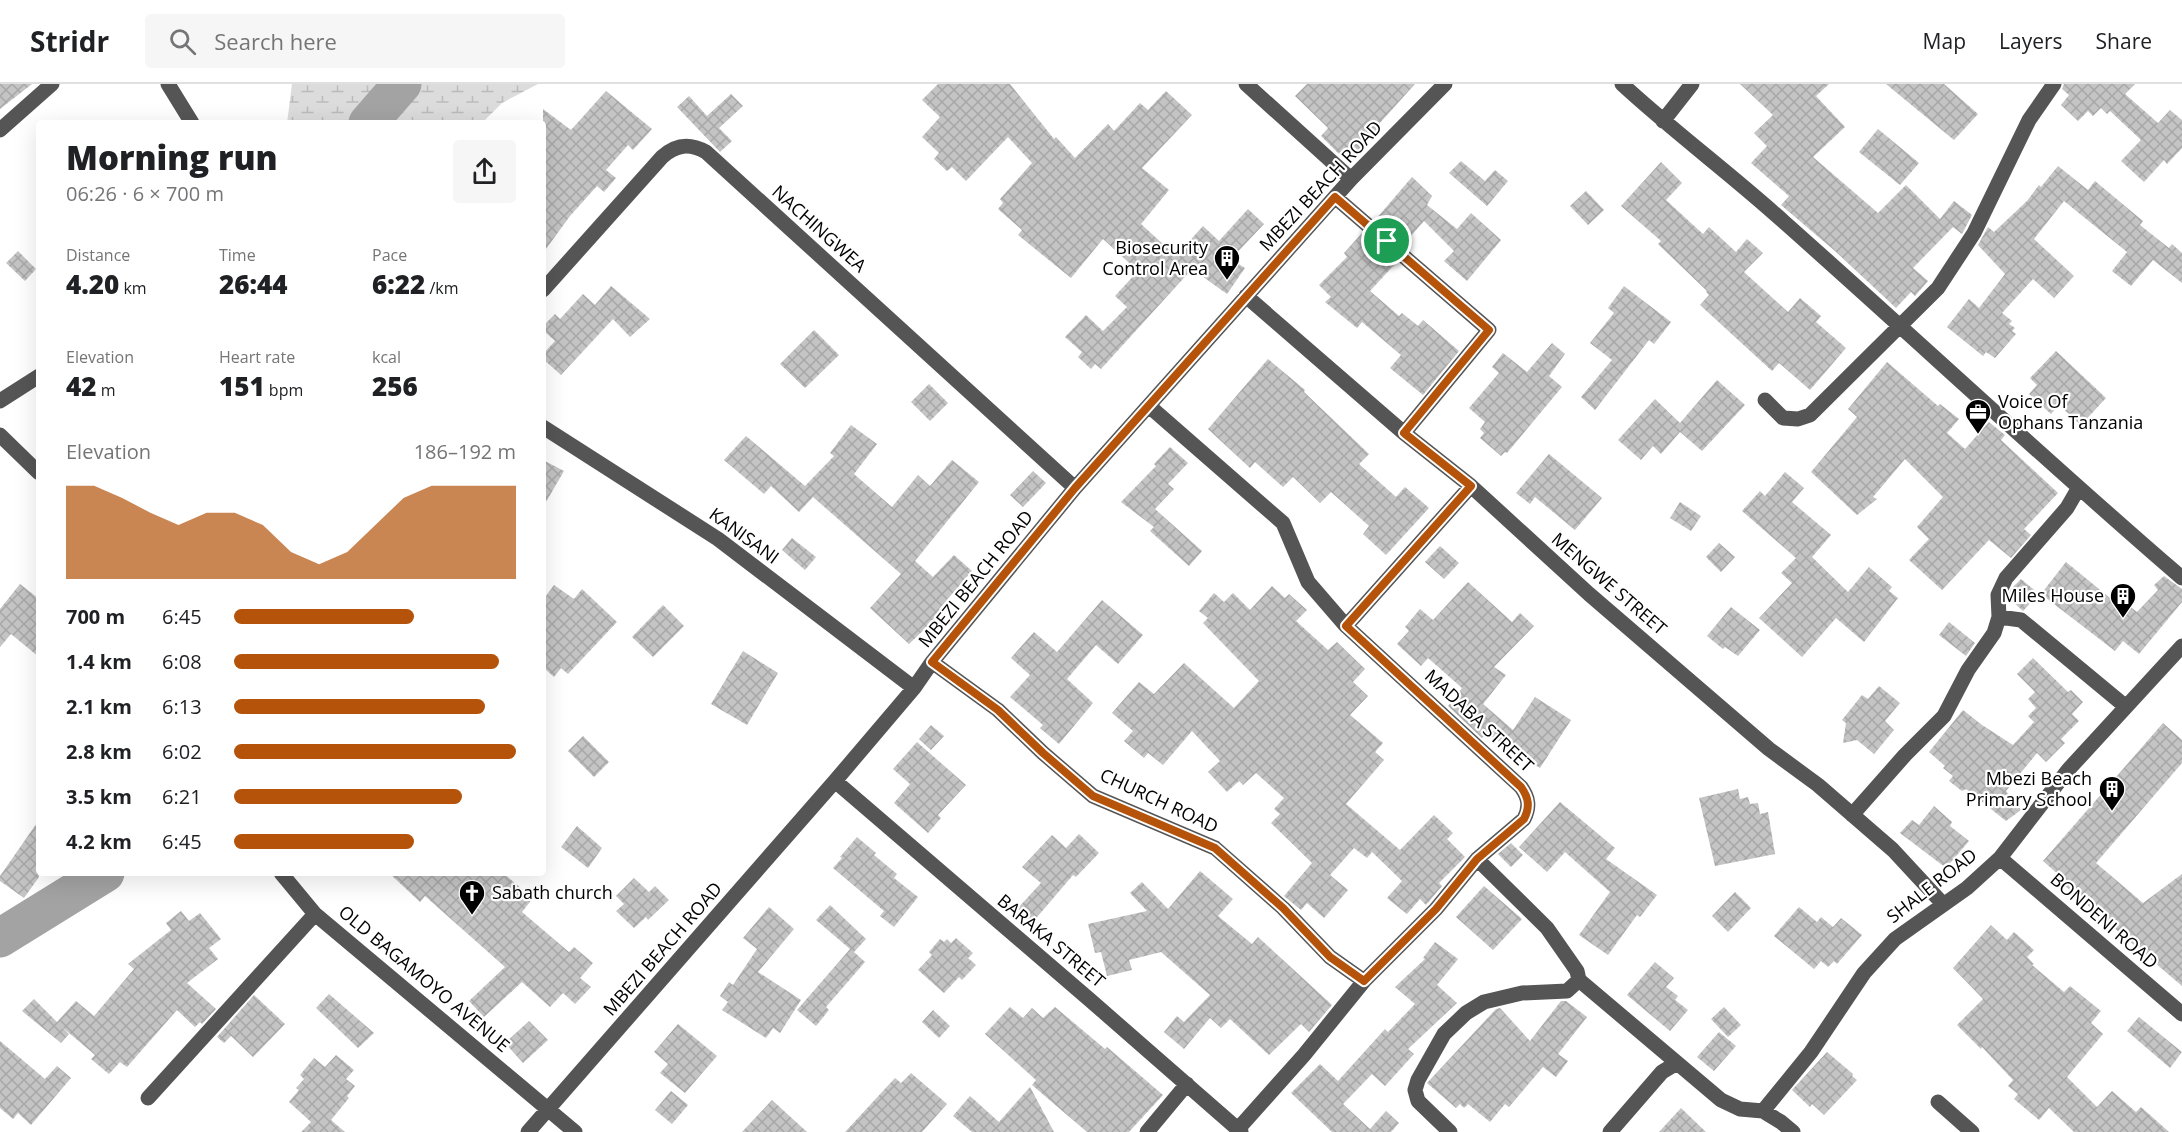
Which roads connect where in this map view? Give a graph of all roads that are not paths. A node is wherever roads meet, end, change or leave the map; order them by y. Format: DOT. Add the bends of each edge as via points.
graph roads {
  1 [pos="52,84"];
  2 [pos="168,84"];
  3 [pos="1246,84"];
  4 [pos="1445,84"];
  5 [pos="1622,84"];
  6 [pos="1692,84"];
  7 [pos="2054,84"];
  8 [pos="190,120"];
  9 [pos="1663,121"];
  10 [pos="0,130"];
  11 [pos="1351,179"];
  12 [pos="1335,197"];
  13 [pos="546,287"];
  14 [pos="1246,296"];
  15 [pos="1900,327"];
  16 [pos="36,378"];
  17 [pos="1765,400"];
  18 [pos="0,401"];
  19 [pos="1149,406"];
  20 [pos="546,429"];
  21 [pos="1404,433"];
  22 [pos="0,435"];
  23 [pos="36,470"];
  24 [pos="1471,486"];
  25 [pos="1075,488"];
  26 [pos="2078,489"];
  27 [pos="2182,578"];
  28 [pos="1999,617"];
  29 [pos="1346,626"];
  30 [pos="2182,646"];
  31 [pos="932,662"];
  32 [pos="914,688"];
  33 [pos="2124,706"];
  34 [pos="835,781"];
  35 [pos="1852,815"];
  36 [pos="2000,858"];
  37 [pos="1477,859"];
  38 [pos="283,876"];
  39 [pos="1944,904"];
  40 [pos="315,914"];
  41 [pos="1579,980"];
  42 [pos="1364,981"];
  43 [pos="2182,1014"];
  44 [pos="1677,1063"];
  45 [pos="1187,1084"];
  46 [pos="148,1098"];
  47 [pos="1938,1102"];
  48 [pos="549,1109"];
  49 [pos="1763,1112"];
  50 [pos="1240,1131"];
  51 [pos="528,1132"];
  52 [pos="575,1132"];
  53 [pos="1147,1132"];
  54 [pos="1450,1132"];
  55 [pos="1610,1132"];
  56 [pos="1793,1132"];
  57 [pos="1972,1132"];
  1 -- 10 [label="street"];
  2 -- 8 [label="street"];
  3 -- 11 [label="street"];
  4 -- 11 [label="street, MBEZI BEACH ROAD"];
  5 -- 9 [label="street"];
  6 -- 9 [label="street"];
  7 -- 15 [label="street" via="2029,120 1974,233 1938,288"];
  9 -- 15 [label="street" via="1779,217"];
  11 -- 12 [label="street, MBEZI BEACH ROAD"];
  12 -- 14 [label="street, MBEZI BEACH ROAD"];
  12 -- 21 [label="street" via="1489,330"];
  13 -- 25 [label="street, NACHINGWEA" via="662,157 678,146 697,147"];
  14 -- 19 [label="street, MBEZI BEACH ROAD"];
  14 -- 21 [label="street, MENGWE STREET"];
  15 -- 17 [label="street" via="1810,415 1783,418"];
  15 -- 26 [label="street"];
  16 -- 18 [label="street"];
  19 -- 25 [label="street, MBEZI BEACH ROAD"];
  19 -- 29 [label="street, MADABA STREET" via="1283,523 1308,582"];
  20 -- 32 [label="street, KANISANI" via="718,539"];
  21 -- 24 [label="street, MENGWE STREET"];
  22 -- 23 [label="street"];
  24 -- 29 [label="street"];
  24 -- 35 [label="street, MENGWE STREET" via="1769,749"];
  25 -- 31 [label="street, MBEZI BEACH ROAD"];
  26 -- 27 [label="street"];
  26 -- 28 [label="street" via="2067,508 2006,579 1998,595"];
  28 -- 33 [label="street" via="2021,620"];
  28 -- 35 [label="street" via="1994,633 1968,670 1944,716"];
  29 -- 37 [label="street, MADABA STREET" via="1526,794 1528,812 1524,819"];
  30 -- 33 [label="street, SHALE ROAD"];
  31 -- 32 [label="street, MBEZI BEACH ROAD"];
  31 -- 42 [label="street, CHURCH ROAD" via="998,710 1093,796 1215,848 1283,908 1330,957"];
  32 -- 34 [label="street, MBEZI BEACH ROAD"];
  33 -- 36 [label="street, SHALE ROAD"];
  34 -- 45 [label="street, BARAKA STREET"];
  34 -- 48 [label="street, MBEZI BEACH ROAD"];
  35 -- 39 [label="street, MENGWE STREET" via="1893,850"];
  36 -- 39 [label="street, SHALE ROAD"];
  36 -- 43 [label="street, BONDENI ROAD"];
  37 -- 41 [label="street" via="1547,928 1577,971"];
  37 -- 42 [label="street, MADABA STREET" via="1436,909"];
  38 -- 40 [label="street, OLD BAGAMOYO AVENUE"];
  39 -- 49 [label="street, SHALE ROAD" via="1895,939 1864,973 1811,1052"];
  40 -- 46 [label="street"];
  40 -- 48 [label="street, OLD BAGAMOYO AVENUE"];
  41 -- 44 [label="street"];
  41 -- 54 [label="street" via="1567,991 1522,993 1484,1002 1444,1034 1414,1090 1418,1101"];
  42 -- 50 [label="street, MADABA STREET"];
  44 -- 49 [label="street" via="1721,1100 1740,1109"];
  44 -- 55 [label="street" via="1656,1078"];
  45 -- 50 [label="street, BARAKA STREET"];
  45 -- 53 [label="street"];
  47 -- 57 [label="street"];
  48 -- 51 [label="street, MBEZI BEACH ROAD"];
  48 -- 52 [label="street, OLD BAGAMOYO AVENUE"];
  49 -- 56 [label="street"];
}
